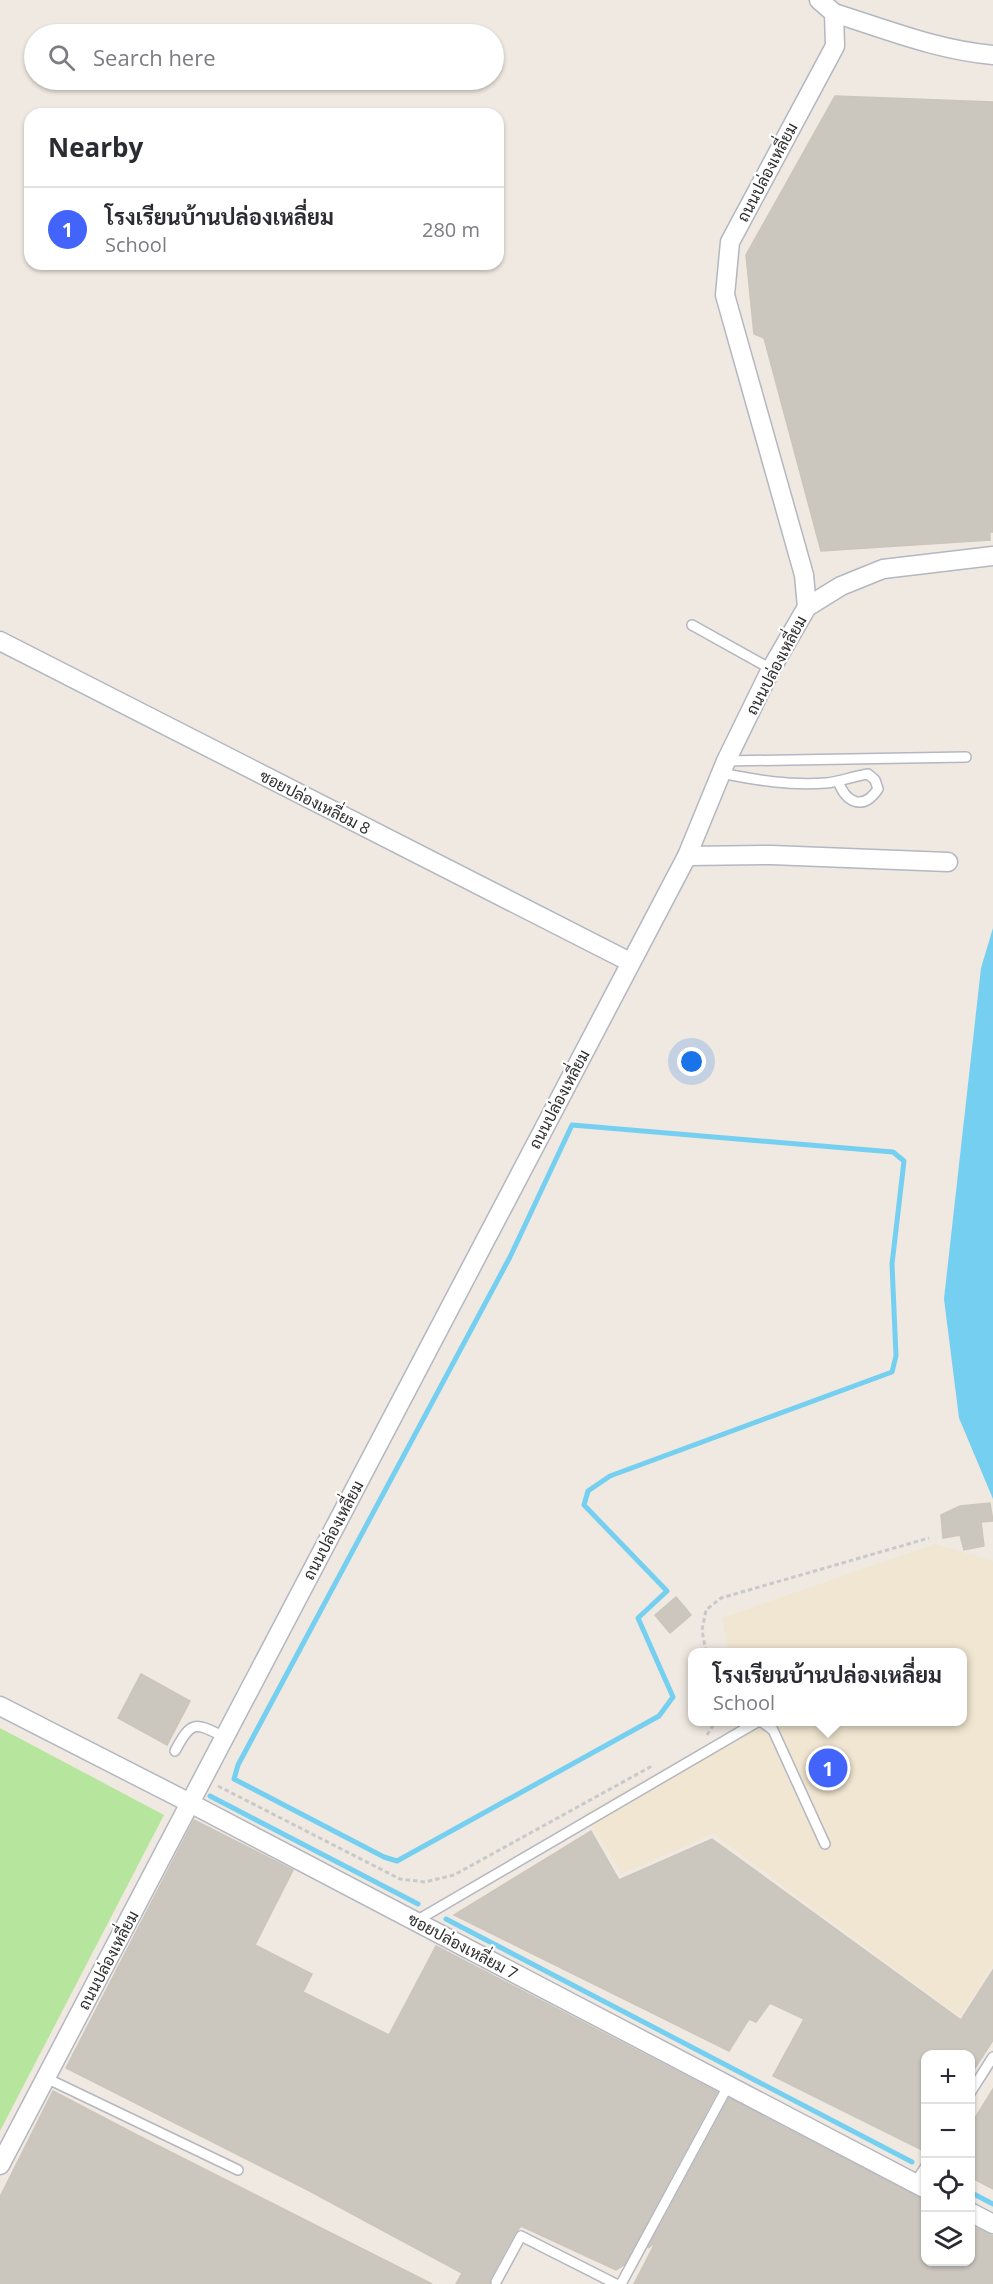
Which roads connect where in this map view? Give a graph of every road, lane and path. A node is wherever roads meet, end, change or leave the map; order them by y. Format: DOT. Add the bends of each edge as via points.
graph roads {
  1 [pos="819,0"];
  2 [pos="834,13"];
  3 [pos="993,55"];
  4 [pos="993,556"];
  5 [pos="807,607"];
  6 [pos="692,625"];
  7 [pos="0,641"];
  8 [pos="771,669"];
  9 [pos="966,757"];
  10 [pos="724,767"];
  11 [pos="838,781"];
  12 [pos="687,856"];
  13 [pos="948,862"];
  14 [pos="630,962"];
  15 [pos="929,1538"];
  16 [pos="705,1648"];
  17 [pos="0,1706"];
  18 [pos="712,1726"];
  19 [pos="750,1726"];
  20 [pos="767,1726"];
  21 [pos="225,1737"];
  22 [pos="705,1737"];
  23 [pos="176,1751"];
  24 [pos="653,1766"];
  25 [pos="203,1778"];
  26 [pos="190,1803"];
  27 [pos="825,1844"];
  28 [pos="416,1921"];
  29 [pos="993,2057"];
  30 [pos="46,2078"];
  31 [pos="975,2085"];
  32 [pos="728,2086"];
  33 [pos="0,2165"];
  34 [pos="238,2170"];
  35 [pos="920,2186"];
  36 [pos="975,2215"];
  37 [pos="993,2224"];
  38 [pos="496,2282"];
  39 [pos="616,2284"];
  40 [pos="621,2284"];
  1 -- 2 [label="street"];
  2 -- 3 [label="street" via="924,43"];
  2 -- 5 [label="street, ถนนปล่องเหลี่ยม" via="835,46 730,242 724,295 804,575"];
  4 -- 5 [label="street" via="884,569 841,586"];
  5 -- 8 [label="street, ถนนปล่องเหลี่ยม"];
  6 -- 8 [label="lane"];
  7 -- 14 [label="street, ซอยปล่องเหลี่ยม 8"];
  8 -- 10 [label="street, ถนนปล่องเหลี่ยม"];
  9 -- 10 [label="lane"];
  10 -- 11 [label="lane" via="765,782"];
  10 -- 12 [label="street, ถนนปล่องเหลี่ยม"];
  12 -- 13 [label="street"];
  12 -- 14 [label="street, ถนนปล่องเหลี่ยม"];
  14 -- 21 [label="street, ถนนปล่องเหลี่ยม"];
  15 -- 16 [label="path" via="721,1598 706,1610 702,1630"];
  17 -- 26 [label="street, ซอยปล่องเหลี่ยม 7"];
  18 -- 22 [label="path"];
  19 -- 28 [label="lane"];
  20 -- 27 [label="lane"];
  21 -- 23 [label="lane" via="194,1726 186,1731"];
  21 -- 25 [label="street, ถนนปล่องเหลี่ยม"];
  24 -- 25 [label="path" via="454,1875 425,1882 400,1880"];
  25 -- 26 [label="street, ถนนปล่องเหลี่ยม"];
  26 -- 28 [label="street, ซอยปล่องเหลี่ยม 7"];
  26 -- 30 [label="street, ถนนปล่องเหลี่ยม"];
  28 -- 32 [label="street, ซอยปล่องเหลี่ยม 7"];
  29 -- 31 [label="lane"];
  30 -- 33 [label="street, ถนนปล่องเหลี่ยม"];
  30 -- 34 [label="lane"];
  32 -- 35 [label="street, ซอยปล่องเหลี่ยม 7"];
  32 -- 40 [label="lane"];
  36 -- 37 [label="street"];
  38 -- 39 [label="lane" via="520,2236"];
}
